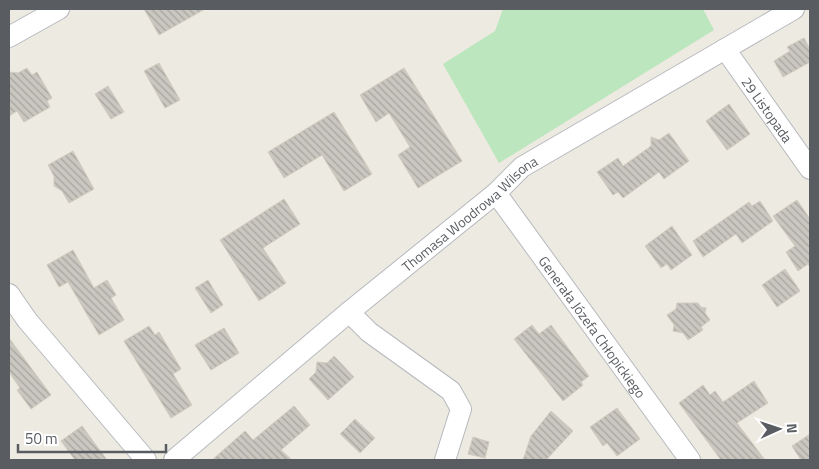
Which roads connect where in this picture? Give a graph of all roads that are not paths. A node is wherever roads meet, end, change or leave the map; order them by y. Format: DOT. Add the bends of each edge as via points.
graph roads {
  1 [pos="59,9"];
  2 [pos="794,9"];
  3 [pos="9,37"];
  4 [pos="724,49"];
  5 [pos="810,169"];
  6 [pos="496,193"];
  7 [pos="9,294"];
  8 [pos="349,312"];
  9 [pos="146,460"];
  10 [pos="174,460"];
  11 [pos="445,460"];
  12 [pos="690,460"];
  1 -- 3 [label="street"];
  2 -- 4 [label="street, Thomasa Woodrowa Wilsona"];
  4 -- 5 [label="street, 29 Listopada"];
  4 -- 6 [label="street, Thomasa Woodrowa Wilsona" via="522,167"];
  6 -- 8 [label="street, Thomasa Woodrowa Wilsona"];
  6 -- 12 [label="street, Generała Józefa Chłopickiego"];
  7 -- 9 [label="street" via="39,335"];
  8 -- 10 [label="street, Thomasa Woodrowa Wilsona"];
  8 -- 11 [label="street" via="369,332 451,391 461,409"];
}
